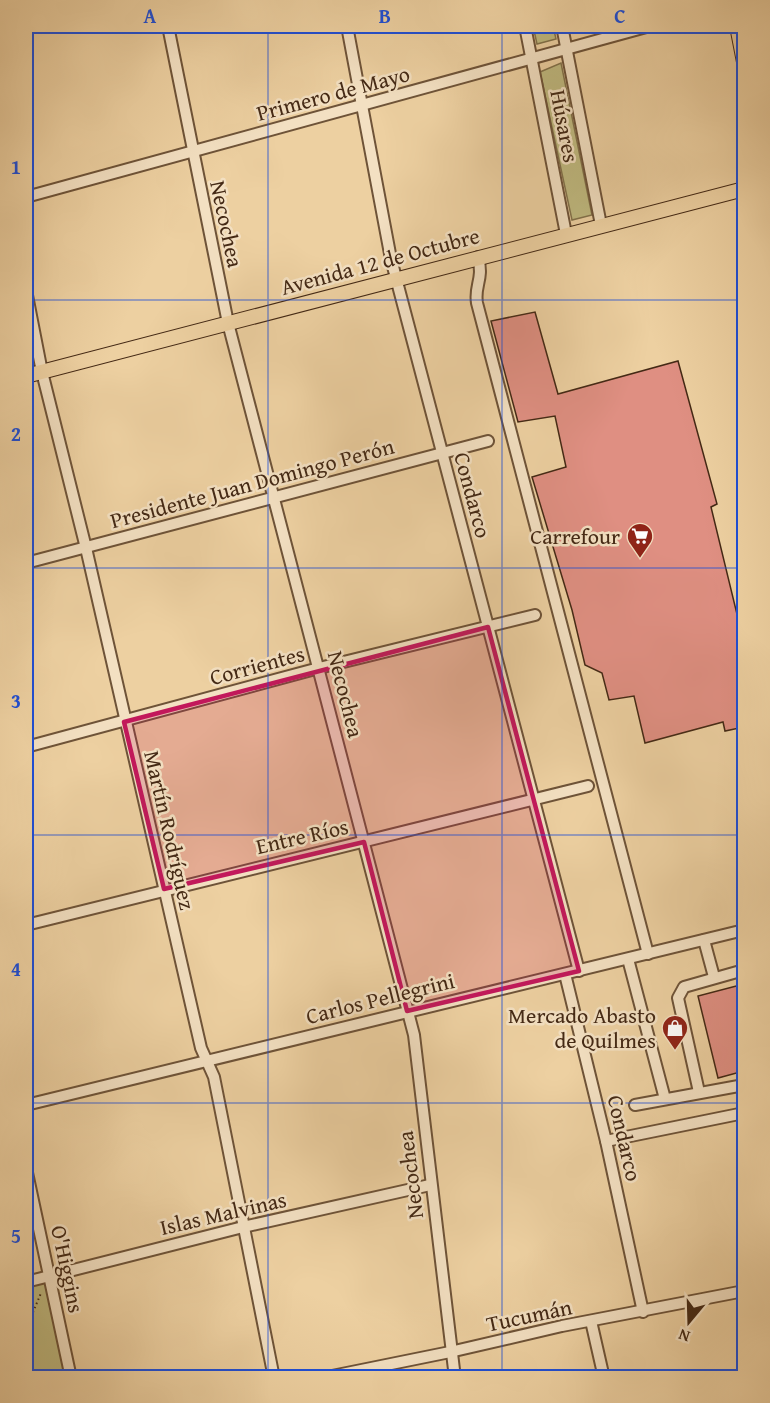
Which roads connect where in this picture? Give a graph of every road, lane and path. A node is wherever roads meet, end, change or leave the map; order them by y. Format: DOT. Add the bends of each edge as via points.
graph roads {
  1 [pos="36,26"];
  2 [pos="168,26"];
  3 [pos="347,26"];
  4 [pos="525,26"];
  5 [pos="562,26"];
  6 [pos="650,26"];
  7 [pos="737,26"];
  8 [pos="26,29"];
  9 [pos="567,49"];
  10 [pos="532,59"];
  11 [pos="744,62"];
  12 [pos="363,106"];
  13 [pos="192,152"];
  14 [pos="744,189"];
  15 [pos="26,197"];
  16 [pos="601,225"];
  17 [pos="566,234"];
  18 [pos="478,257"];
  19 [pos="396,278"];
  20 [pos="26,290"];
  21 [pos="228,323"];
  22 [pos="42,372"];
  23 [pos="26,375"];
  24 [pos="488,441"];
  25 [pos="441,452"];
  26 [pos="275,497"];
  27 [pos="86,548"];
  28 [pos="26,563"];
  29 [pos="535,615"];
  30 [pos="488,627"];
  31 [pos="320,668"];
  32 [pos="124,722"];
  33 [pos="26,747"];
  34 [pos="588,786"];
  35 [pos="534,799"];
  36 [pos="364,842"];
  37 [pos="164,889"];
  38 [pos="26,925"];
  39 [pos="744,930"];
  40 [pos="704,940"];
  41 [pos="648,954"];
  42 [pos="628,959"];
  43 [pos="744,970"];
  44 [pos="579,971"];
  45 [pos="566,974"];
  46 [pos="714,977"];
  47 [pos="407,1011"];
  48 [pos="206,1060"];
  49 [pos="744,1085"];
  50 [pos="699,1092"];
  51 [pos="664,1100"];
  52 [pos="26,1105"];
  53 [pos="635,1106"];
  54 [pos="744,1113"];
  55 [pos="606,1141"];
  56 [pos="26,1168"];
  57 [pos="430,1185"];
  58 [pos="243,1227"];
  59 [pos="49,1276"];
  60 [pos="26,1282"];
  61 [pos="744,1291"];
  62 [pos="643,1312"];
  63 [pos="591,1321"];
  64 [pos="26,1329"];
  65 [pos="450,1352"];
  66 [pos="71,1377"];
  67 [pos="274,1377"];
  68 [pos="322,1377"];
  69 [pos="455,1377"];
  70 [pos="604,1377"];
  1 -- 8 [label="street"];
  2 -- 13 [label="street, Necochea"];
  3 -- 12 [label="street, Condarco"];
  4 -- 10 [label="street, Húsares"];
  5 -- 9 [label="street, Húsares"];
  6 -- 9 [label="street, Primero de Mayo"];
  7 -- 11 [label="main road"];
  9 -- 10 [label="street, Primero de Mayo"];
  9 -- 16 [label="street, Húsares"];
  10 -- 12 [label="street, Primero de Mayo"];
  10 -- 17 [label="street, Húsares"];
  12 -- 13 [label="street, Primero de Mayo"];
  12 -- 19 [label="street, Condarco"];
  13 -- 15 [label="street, Primero de Mayo"];
  13 -- 21 [label="street, Necochea"];
  14 -- 16 [label="main road, Avenida 12 de Octubre"];
  16 -- 17 [label="main road, Avenida 12 de Octubre"];
  17 -- 18 [label="main road, Avenida 12 de Octubre"];
  18 -- 19 [label="main road, Avenida 12 de Octubre"];
  18 -- 41 [label="street" via="482,272 477,303"];
  19 -- 21 [label="main road, Avenida 12 de Octubre"];
  19 -- 25 [label="street, Condarco"];
  20 -- 22 [label="street, Martín Rodríguez"];
  21 -- 22 [label="main road, Avenida 12 de Octubre"];
  21 -- 26 [label="street, Necochea"];
  22 -- 23 [label="main road, Avenida 12 de Octubre"];
  22 -- 27 [label="street, Martín Rodríguez"];
  24 -- 25 [label="street, Presidente Juan Domingo Perón"];
  25 -- 26 [label="street, Presidente Juan Domingo Perón"];
  25 -- 30 [label="street, Condarco"];
  26 -- 27 [label="street, Presidente Juan Domingo Perón"];
  26 -- 31 [label="street, Necochea"];
  27 -- 28 [label="street, Presidente Juan Domingo Perón"];
  27 -- 32 [label="street, Martín Rodríguez"];
  29 -- 30 [label="street, Corrientes"];
  30 -- 31 [label="street, Corrientes"];
  30 -- 35 [label="street, Condarco"];
  31 -- 32 [label="street, Corrientes"];
  31 -- 36 [label="street, Necochea"];
  32 -- 33 [label="street, Corrientes"];
  32 -- 37 [label="street, Martín Rodríguez"];
  34 -- 35 [label="street, Entre Ríos"];
  35 -- 36 [label="street, Entre Ríos"];
  35 -- 44 [label="street, Condarco"];
  36 -- 37 [label="street, Entre Ríos"];
  36 -- 47 [label="street, Necochea"];
  37 -- 38 [label="street, Entre Ríos"];
  37 -- 48 [label="street, Martín Rodríguez"];
  39 -- 40 [label="street, Carlos Pellegrini"];
  40 -- 41 [label="street, Carlos Pellegrini"];
  40 -- 46 [label="street"];
  41 -- 42 [label="street, Carlos Pellegrini"];
  42 -- 44 [label="street, Carlos Pellegrini"];
  42 -- 51 [label="street"];
  43 -- 46 [label="street"];
  44 -- 45 [label="street, Carlos Pellegrini"];
  45 -- 47 [label="street, Carlos Pellegrini"];
  45 -- 55 [label="street, Condarco"];
  46 -- 50 [label="street" via="684,987 678,998"];
  47 -- 48 [label="street, Carlos Pellegrini"];
  47 -- 57 [label="street, Necochea" via="414,1035"];
  48 -- 52 [label="street, Carlos Pellegrini"];
  48 -- 58 [label="street, Martín Rodríguez" via="214,1077"];
  49 -- 50 [label="street"];
  50 -- 51 [label="street"];
  51 -- 53 [label="street"];
  54 -- 55 [label="street"];
  55 -- 62 [label="street, Condarco"];
  56 -- 59 [label="street, O'Higgins"];
  57 -- 58 [label="street, Islas Malvinas"];
  57 -- 65 [label="street, Necochea"];
  58 -- 59 [label="street, Islas Malvinas"];
  58 -- 67 [label="street, Martín Rodríguez"];
  59 -- 60 [label="street, Islas Malvinas"];
  59 -- 64 [label="path"];
  59 -- 66 [label="street, O'Higgins"];
  61 -- 62 [label="street, Tucumán"];
  62 -- 63 [label="street, Tucumán"];
  63 -- 65 [label="street, Tucumán"];
  63 -- 70 [label="street"];
  65 -- 68 [label="street, Tucumán"];
  65 -- 69 [label="street, Necochea"];
}
